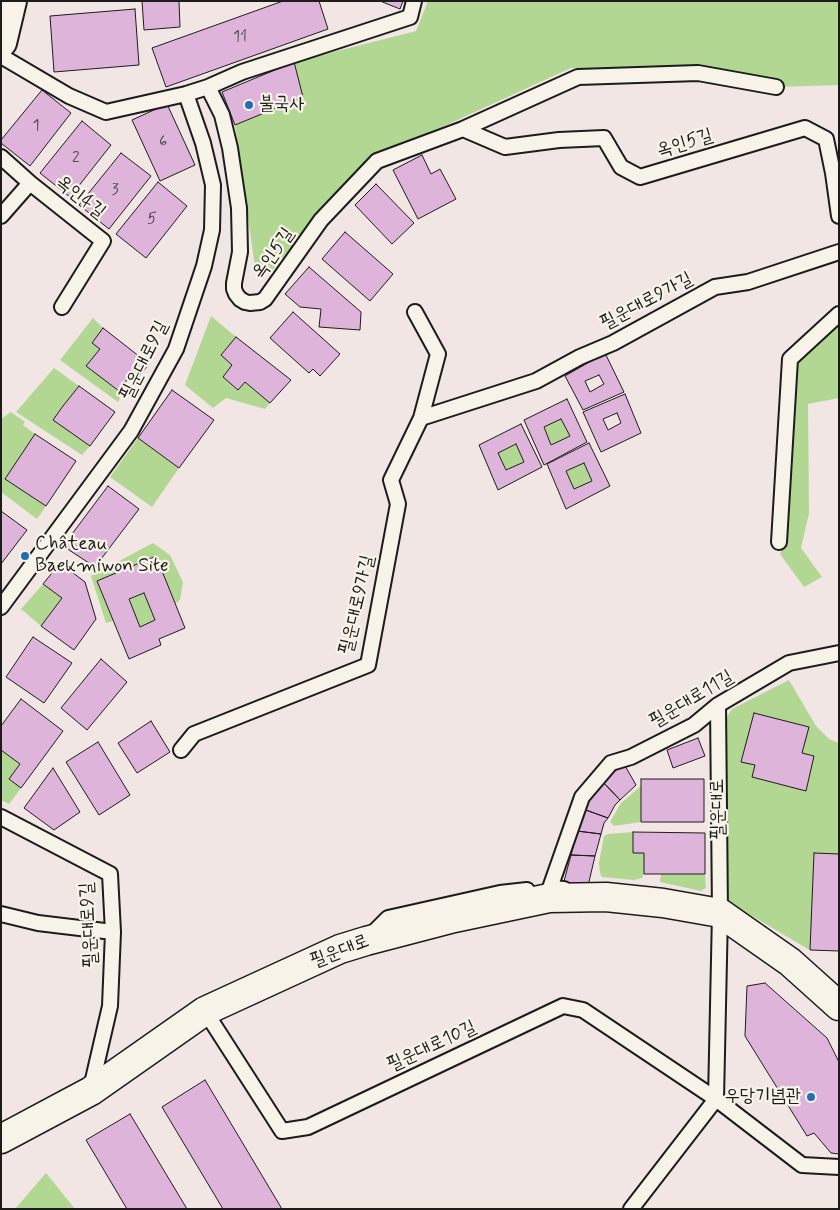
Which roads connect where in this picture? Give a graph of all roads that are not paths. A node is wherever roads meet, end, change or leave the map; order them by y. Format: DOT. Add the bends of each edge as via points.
graph roads {
  1 [pos="13,1"];
  2 [pos="414,1"];
  3 [pos="1,45"];
  4 [pos="1,56"];
  5 [pos="208,87"];
  6 [pos="776,87"];
  7 [pos="186,94"];
  8 [pos="463,129"];
  9 [pos="1,157"];
  10 [pos="30,183"];
  11 [pos="1,216"];
  12 [pos="839,216"];
  13 [pos="839,252"];
  14 [pos="62,307"];
  15 [pos="415,312"];
  16 [pos="839,314"];
  17 [pos="421,418"];
  18 [pos="779,542"];
  19 [pos="1,608"];
  20 [pos="839,653"];
  21 [pos="718,705"];
  22 [pos="182,750"];
  23 [pos="1,817"];
  24 [pos="550,888"];
  25 [pos="639,891"];
  26 [pos="720,913"];
  27 [pos="1,914"];
  28 [pos="113,932"];
  29 [pos="366,940"];
  30 [pos="839,1006"];
  31 [pos="204,1010"];
  32 [pos="91,1091"];
  33 [pos="716,1100"];
  34 [pos="9,1132"];
  35 [pos="839,1167"];
  36 [pos="631,1209"];
  1 -- 3 [label="street"];
  2 -- 5 [label="lane" via="410,17 242,72"];
  4 -- 7 [label="lane" via="69,96 106,112"];
  5 -- 7 [label="lane"];
  5 -- 8 [label="lane, 옥인5길" via="222,115 239,208 240,252 234,289 240,299 250,303 265,299 320,220 377,161"];
  6 -- 8 [label="lane, 옥인5길" via="698,74 578,77"];
  7 -- 19 [label="lane, 필운대로9길" via="213,185 212,230 204,266 176,349 131,431"];
  8 -- 12 [label="lane, 옥인5길" via="505,148 559,140 604,138 621,167 640,177 805,128 826,139"];
  9 -- 10 [label="lane"];
  10 -- 11 [label="lane, 옥인4길"];
  10 -- 14 [label="lane, 옥인4길" via="103,241"];
  13 -- 17 [label="lane, 필운대로9가길" via="748,282 715,287 536,381"];
  15 -- 17 [label="lane, 필운대로9가길" via="438,354"];
  16 -- 18 [label="lane" via="790,359"];
  17 -- 22 [label="lane, 필운대로9가길" via="391,480 398,504 368,665 194,734"];
  20 -- 21 [label="lane, 필운대로11길" via="789,663"];
  21 -- 24 [label="lane, 필운대로11길" via="694,725 631,757 611,763 582,797"];
  21 -- 26 [label="lane, 필운대로"];
  23 -- 28 [label="lane, 필운대로9길" via="110,874"];
  24 -- 25 [label="lane"];
  24 -- 29 [label="lane" via="500,893 388,918"];
  26 -- 29 [label="street, 필운대로" via="606,897 549,898"];
  26 -- 30 [label="street, 필운대로" via="790,962"];
  26 -- 33 [label="lane, 필운대로"];
  27 -- 28 [label="lane" via="38,923"];
  28 -- 32 [label="lane, 필운대로9길" via="110,1006"];
  29 -- 31 [label="street, 필운대로"];
  31 -- 32 [label="street, 필운대로"];
  31 -- 33 [label="lane, 필운대로10길" via="282,1131 308,1127 563,1006 583,1010"];
  32 -- 34 [label="street, 필운대로"];
  33 -- 35 [label="lane, 필운대로10길" via="802,1165"];
  33 -- 36 [label="lane"];
}
